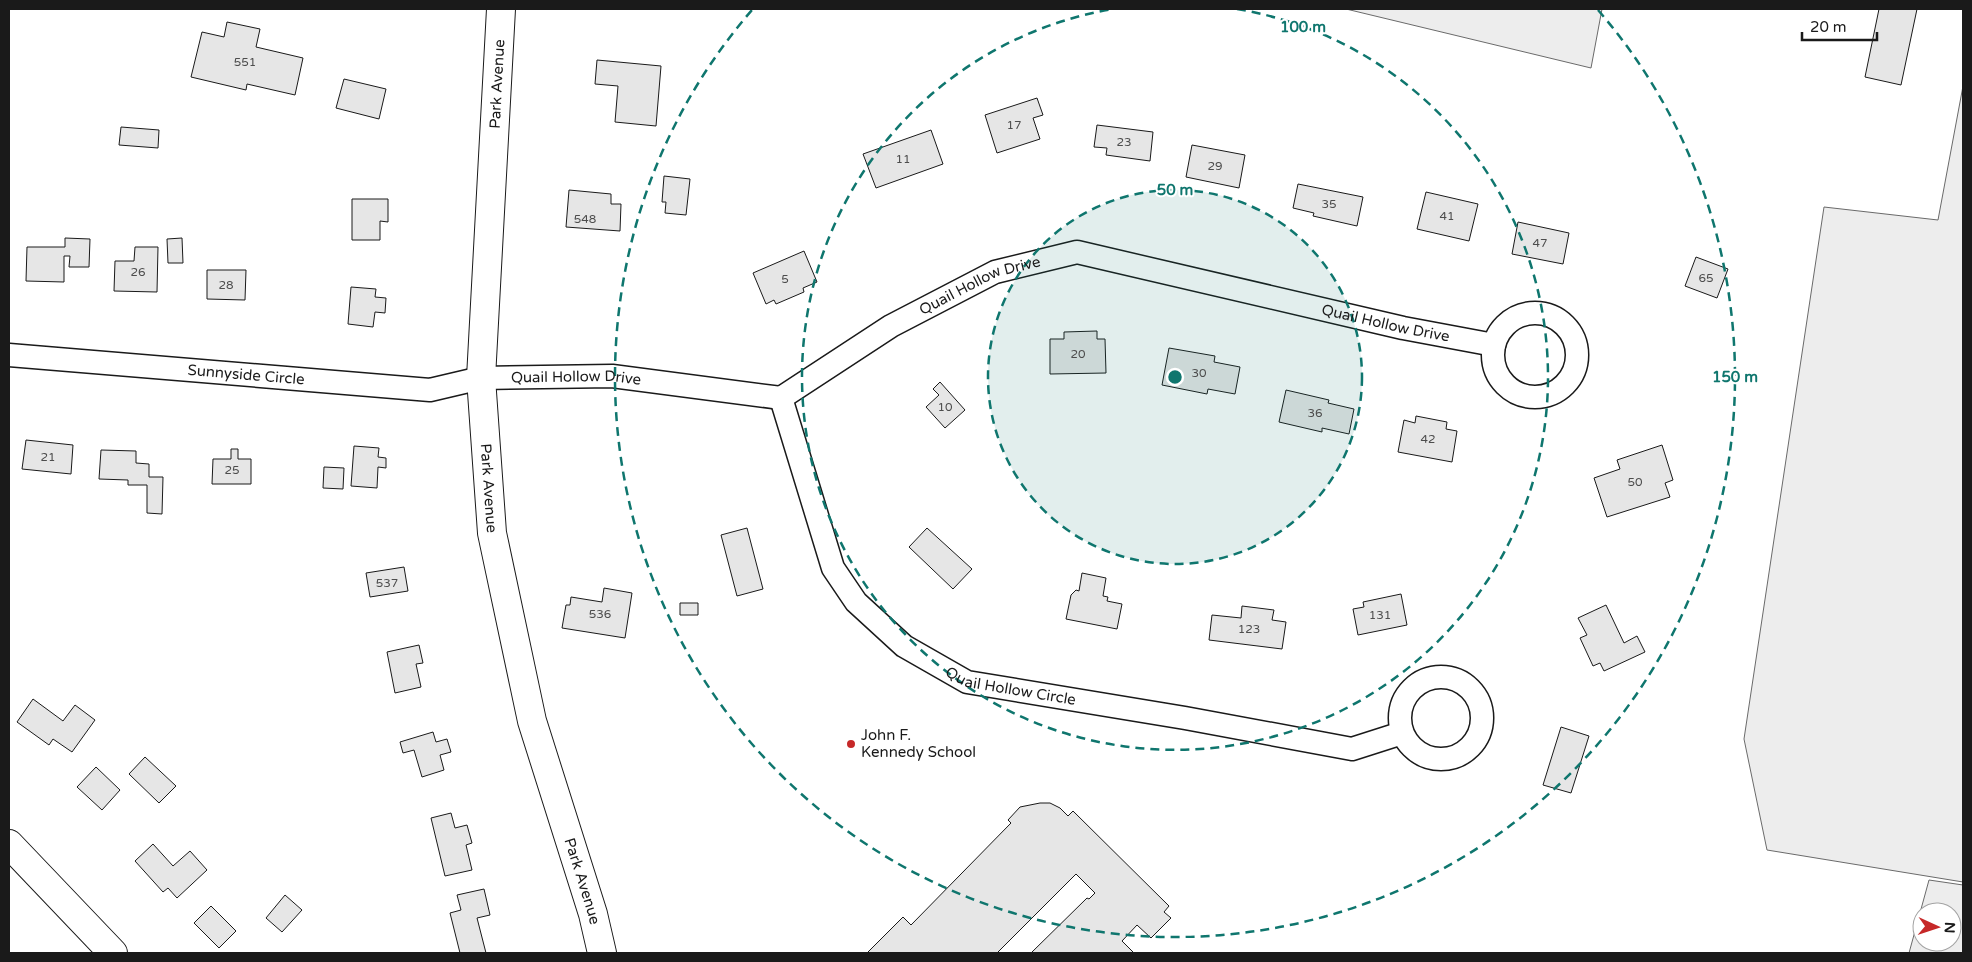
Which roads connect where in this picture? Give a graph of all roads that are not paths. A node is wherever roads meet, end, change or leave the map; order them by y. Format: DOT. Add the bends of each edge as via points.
graph roads {
  1 [pos="501,9"];
  2 [pos="1494,345"];
  3 [pos="9,355"];
  4 [pos="481,378"];
  5 [pos="781,398"];
  6 [pos="1402,733"];
  7 [pos="9,844"];
  8 [pos="112,953"];
  9 [pos="602,953"];
  1 -- 4 [label="main road, Park Avenue"];
  2 -- 5 [label="street, Quail Hollow Drive" via="1404,328 1078,252 995,272 891,326"];
  3 -- 4 [label="street, Sunnyside Circle" via="430,390"];
  4 -- 5 [label="street, Quail Hollow Drive" via="612,376"];
  4 -- 9 [label="main road, Park Avenue" via="492,533 532,721 593,914"];
  5 -- 6 [label="street, Quail Hollow Circle" via="834,568 842,582 856,602 904,646 967,682 1352,750"];
  7 -- 8 [label="main road"];
}
